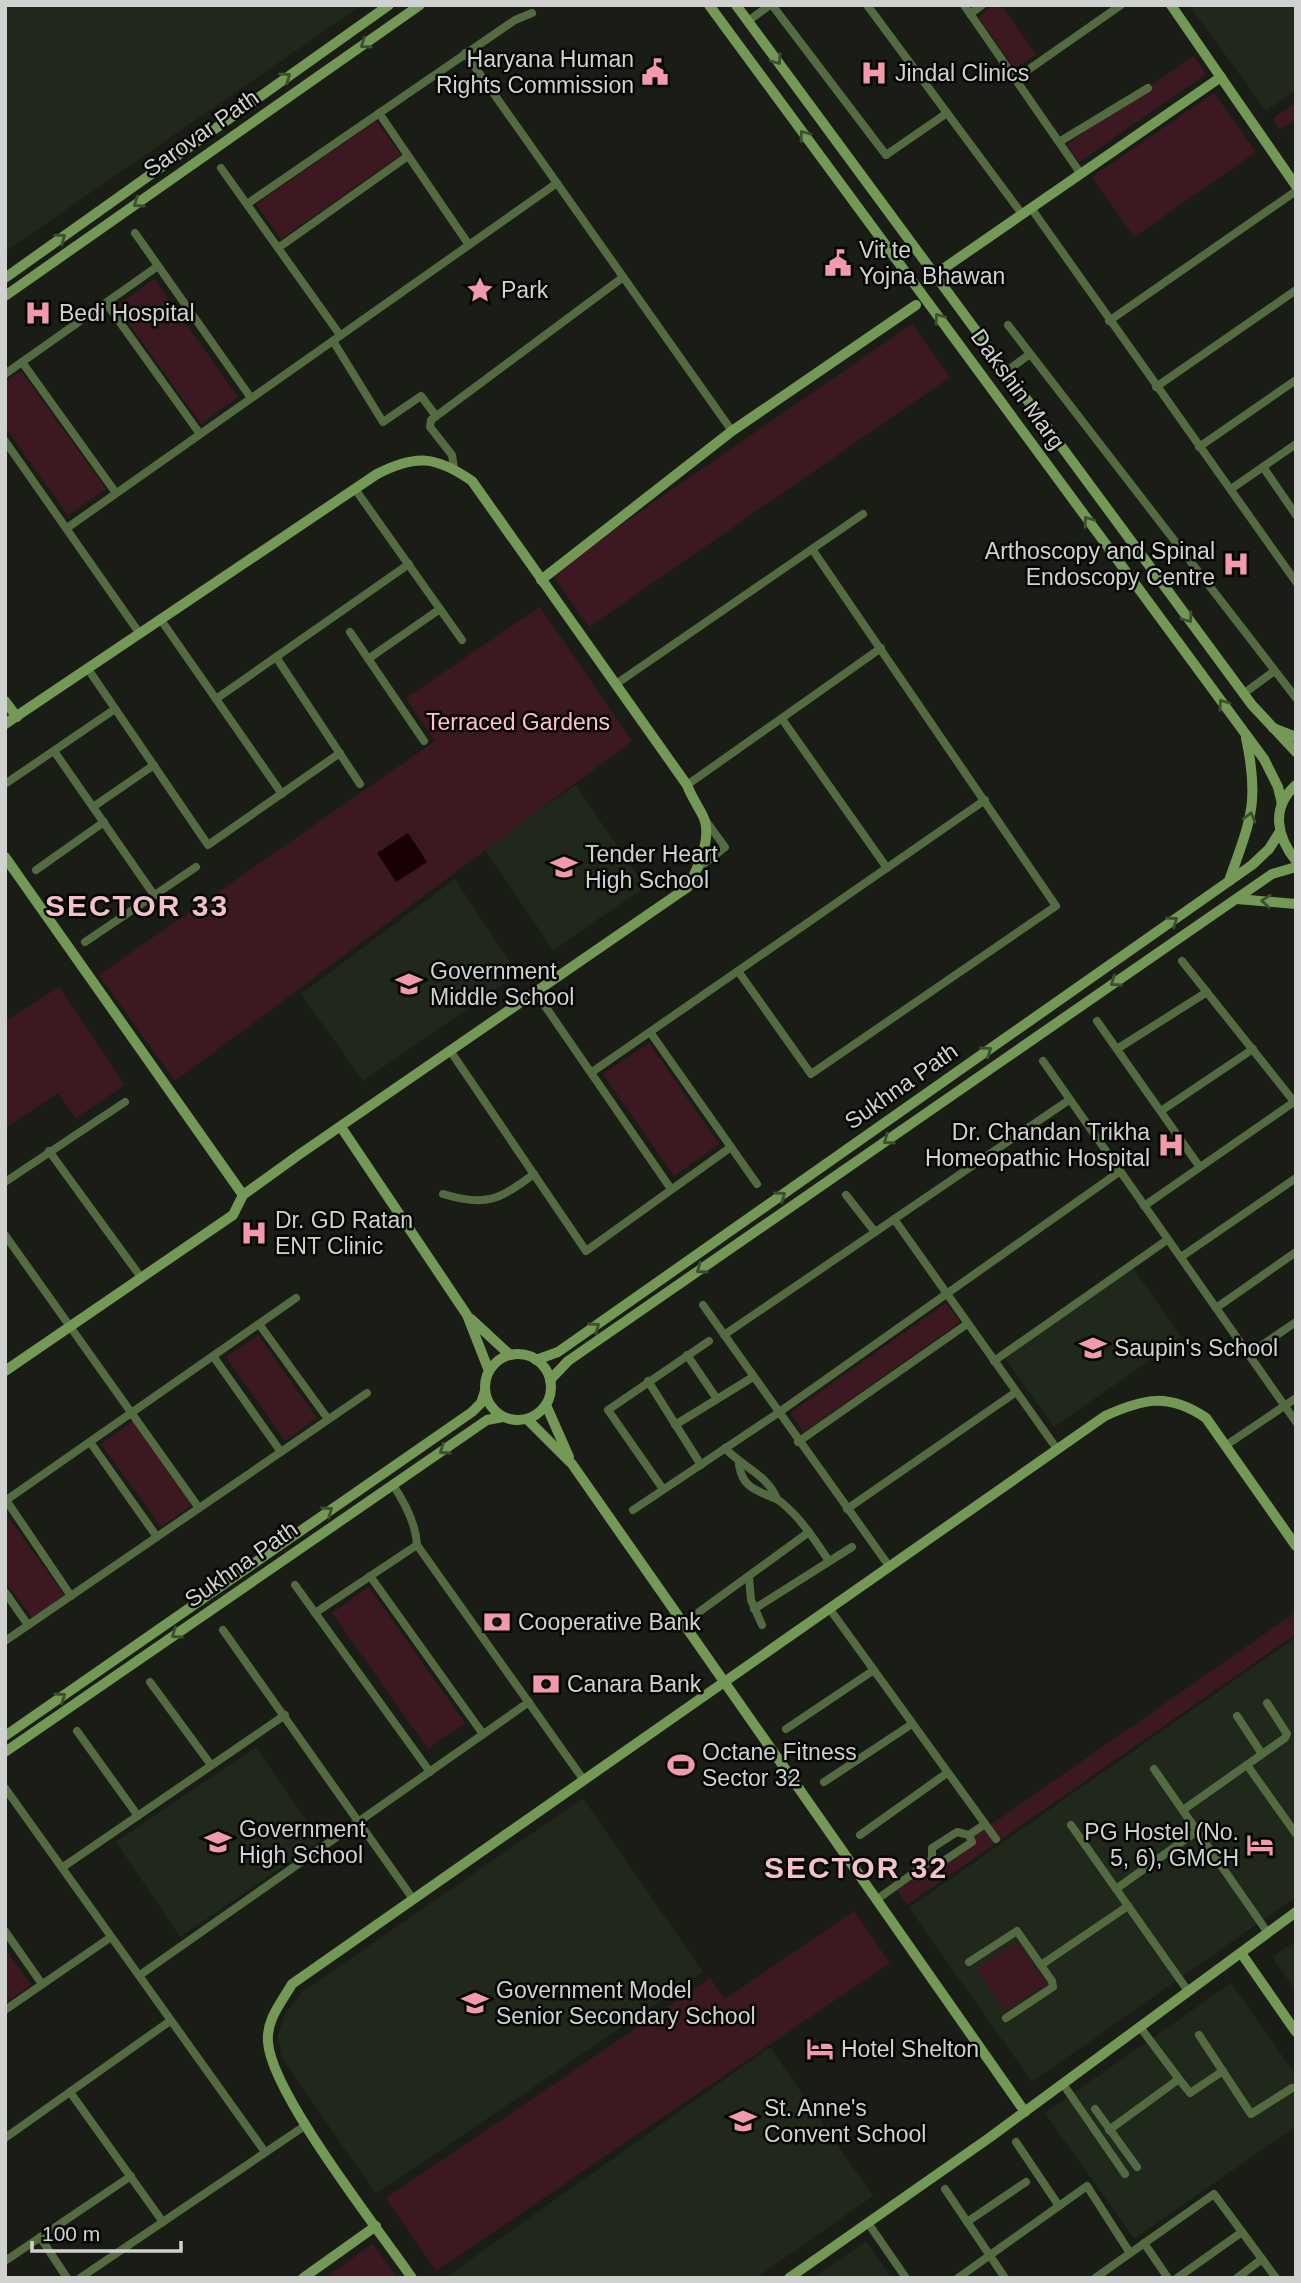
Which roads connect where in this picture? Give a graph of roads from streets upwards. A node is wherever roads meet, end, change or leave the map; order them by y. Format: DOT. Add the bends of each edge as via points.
graph roads {
  1 [pos="389,5"];
  2 [pos="421,5"];
  3 [pos="709,5"];
  4 [pos="736,5"];
  5 [pos="771,5"];
  6 [pos="867,5"];
  7 [pos="964,5"];
  8 [pos="982,5"];
  9 [pos="1121,5"];
  10 [pos="1171,5"];
  11 [pos="532,13"];
  12 [pos="970,14"];
  13 [pos="748,21"];
  14 [pos="465,53"];
  15 [pos="1221,77"];
  16 [pos="1015,79"];
  17 [pos="1148,88"];
  18 [pos="379,113"];
  19 [pos="947,113"];
  20 [pos="1059,142"];
  21 [pos="408,156"];
  22 [pos="221,168"];
  23 [pos="1081,174"];
  24 [pos="557,183"];
  25 [pos="1296,188"];
  26 [pos="247,204"];
  27 [pos="1026,211"];
  28 [pos="135,233"];
  29 [pos="469,244"];
  30 [pos="278,248"];
  31 [pos="158,266"];
  32 [pos="940,271"];
  33 [pos="5,278"];
  34 [pos="622,278"];
  35 [pos="1296,289"];
  36 [pos="5,296"];
  37 [pos="106,303"];
  38 [pos="916,305"];
  39 [pos="1109,321"];
  40 [pos="1008,326"];
  41 [pos="336,338"];
  42 [pos="1030,354"];
  43 [pos="22,362"];
  44 [pos="1011,368"];
  45 [pos="5,373"];
  46 [pos="1296,380"];
  47 [pos="1156,387"];
  48 [pos="251,398"];
  49 [pos="436,416"];
  50 [pos="732,432"];
  51 [pos="200,434"];
  52 [pos="5,441"];
  53 [pos="1296,444"];
  54 [pos="1199,447"];
  55 [pos="1263,467"];
  56 [pos="454,468"];
  57 [pos="355,489"];
  58 [pos="1231,489"];
  59 [pos="116,493"];
  60 [pos="1294,509"];
  61 [pos="863,514"];
  62 [pos="66,528"];
  63 [pos="812,549"];
  64 [pos="409,565"];
  65 [pos="541,580"];
  66 [pos="1296,582"];
  67 [pos="440,609"];
  68 [pos="161,620"];
  69 [pos="350,632"];
  70 [pos="140,634"];
  71 [pos="462,640"];
  72 [pos="881,649"];
  73 [pos="276,657"];
  74 [pos="368,659"];
  75 [pos="88,669"];
  76 [pos="1273,672"];
  77 [pos="616,684"];
  78 [pos="1243,694"];
  79 [pos="1296,698"];
  80 [pos="216,699"];
  81 [pos="5,701"];
  82 [pos="115,709"];
  83 [pos="17,717"];
  84 [pos="782,719"];
  85 [pos="5,724"];
  86 [pos="1270,727"];
  87 [pos="1245,733"];
  88 [pos="1296,737"];
  89 [pos="424,741"];
  90 [pos="54,751"];
  91 [pos="1296,752"];
  92 [pos="340,753"];
  93 [pos="154,765"];
  94 [pos="360,784"];
  95 [pos="5,785"];
  96 [pos="687,785"];
  97 [pos="1296,785"];
  98 [pos="282,794"];
  99 [pos="985,800"];
  100 [pos="1282,804"];
  101 [pos="93,807"];
  102 [pos="704,818"];
  103 [pos="104,822"];
  104 [pos="1279,833"];
  105 [pos="5,857"];
  106 [pos="1296,861"];
  107 [pos="196,867"];
  108 [pos="1296,867"];
  109 [pos="887,868"];
  110 [pos="697,869"];
  111 [pos="36,870"];
  112 [pos="1229,881"];
  113 [pos="154,895"];
  114 [pos="1237,899"];
  115 [pos="1296,904"];
  116 [pos="85,943"];
  117 [pos="1182,961"];
  118 [pos="738,971"];
  119 [pos="1206,992"];
  120 [pos="537,993"];
  121 [pos="1097,1021"];
  122 [pos="650,1032"];
  123 [pos="1117,1049"];
  124 [pos="1253,1049"];
  125 [pos="451,1052"];
  126 [pos="1043,1061"];
  127 [pos="592,1072"];
  128 [pos="1069,1100"];
  129 [pos="125,1101"];
  130 [pos="1295,1103"];
  131 [pos="1161,1111"];
  132 [pos="341,1127"];
  133 [pos="731,1147"];
  134 [pos="49,1151"];
  135 [pos="1199,1166"];
  136 [pos="1119,1172"];
  137 [pos="534,1174"];
  138 [pos="5,1182"];
  139 [pos="1294,1182"];
  140 [pos="757,1184"];
  141 [pos="671,1189"];
  142 [pos="443,1194"];
  143 [pos="243,1195"];
  144 [pos="846,1195"];
  145 [pos="1144,1206"];
  146 [pos="894,1219"];
  147 [pos="875,1232"];
  148 [pos="5,1235"];
  149 [pos="1167,1240"];
  150 [pos="9,1247"];
  151 [pos="1296,1252"];
  152 [pos="1181,1257"];
  153 [pos="140,1276"];
  154 [pos="946,1295"];
  155 [pos="296,1298"];
  156 [pos="703,1305"];
  157 [pos="1216,1308"];
  158 [pos="467,1315"];
  159 [pos="1296,1322"];
  160 [pos="259,1324"];
  161 [pos="967,1324"];
  162 [pos="69,1325"];
  163 [pos="724,1335"];
  164 [pos="709,1340"];
  165 [pos="1249,1354"];
  166 [pos="510,1355"];
  167 [pos="687,1355"];
  168 [pos="213,1356"];
  169 [pos="536,1360"];
  170 [pos="994,1361"];
  171 [pos="5,1371"];
  172 [pos="489,1371"];
  173 [pos="753,1377"];
  174 [pos="550,1380"];
  175 [pos="648,1381"];
  176 [pos="485,1391"];
  177 [pos="1016,1392"];
  178 [pos="366,1393"];
  179 [pos="1296,1398"];
  180 [pos="717,1399"];
  181 [pos="546,1405"];
  182 [pos="1284,1406"];
  183 [pos="132,1412"];
  184 [pos="778,1413"];
  185 [pos="503,1417"];
  186 [pos="328,1419"];
  187 [pos="527,1419"];
  188 [pos="1296,1422"];
  189 [pos="675,1425"];
  190 [pos="90,1442"];
  191 [pos="798,1442"];
  192 [pos="1225,1446"];
  193 [pos="725,1448"];
  194 [pos="1058,1449"];
  195 [pos="281,1452"];
  196 [pos="572,1464"];
  197 [pos="701,1465"];
  198 [pos="739,1465"];
  199 [pos="393,1485"];
  200 [pos="663,1489"];
  201 [pos="777,1499"];
  202 [pos="6,1501"];
  203 [pos="199,1508"];
  204 [pos="847,1509"];
  205 [pos="633,1510"];
  206 [pos="1291,1529"];
  207 [pos="809,1532"];
  208 [pos="158,1536"];
  209 [pos="417,1545"];
  210 [pos="852,1546"];
  211 [pos="1296,1546"];
  212 [pos="830,1561"];
  213 [pos="889,1566"];
  214 [pos="370,1576"];
  215 [pos="750,1577"];
  216 [pos="295,1585"];
  217 [pos="5,1592"];
  218 [pos="71,1596"];
  219 [pos="829,1608"];
  220 [pos="754,1609"];
  221 [pos="699,1612"];
  222 [pos="315,1613"];
  223 [pos="28,1625"];
  224 [pos="762,1625"];
  225 [pos="223,1630"];
  226 [pos="5,1641"];
  227 [pos="874,1670"];
  228 [pos="723,1681"];
  229 [pos="150,1682"];
  230 [pos="529,1702"];
  231 [pos="1267,1703"];
  232 [pos="285,1715"];
  233 [pos="1237,1716"];
  234 [pos="912,1724"];
  235 [pos="786,1729"];
  236 [pos="77,1731"];
  237 [pos="483,1734"];
  238 [pos="5,1736"];
  239 [pos="5,1752"];
  240 [pos="1262,1754"];
  241 [pos="211,1765"];
  242 [pos="1247,1765"];
  243 [pos="1154,1769"];
  244 [pos="430,1772"];
  245 [pos="947,1773"];
  246 [pos="583,1779"];
  247 [pos="824,1782"];
  248 [pos="5,1788"];
  249 [pos="1183,1810"];
  250 [pos="138,1816"];
  251 [pos="359,1822"];
  252 [pos="985,1824"];
  253 [pos="1071,1825"];
  254 [pos="1197,1831"];
  255 [pos="1296,1834"];
  256 [pos="860,1835"];
  257 [pos="969,1835"];
  258 [pos="996,1839"];
  259 [pos="932,1860"];
  260 [pos="64,1867"];
  261 [pos="1116,1889"];
  262 [pos="413,1899"];
  263 [pos="876,1900"];
  264 [pos="1128,1906"];
  265 [pos="1296,1912"];
  266 [pos="5,1931"];
  267 [pos="1268,1933"];
  268 [pos="111,1937"];
  269 [pos="1241,1953"];
  270 [pos="969,1962"];
  271 [pos="1041,1965"];
  272 [pos="140,1975"];
  273 [pos="42,1984"];
  274 [pos="1188,1991"];
  275 [pos="5,2010"];
  276 [pos="1006,2018"];
  277 [pos="170,2021"];
  278 [pos="1140,2027"];
  279 [pos="1296,2032"];
  280 [pos="1199,2035"];
  281 [pos="1223,2071"];
  282 [pos="1179,2079"];
  283 [pos="1063,2084"];
  284 [pos="1292,2088"];
  285 [pos="70,2092"];
  286 [pos="1095,2109"];
  287 [pos="1025,2112"];
  288 [pos="306,2124"];
  289 [pos="1109,2130"];
  290 [pos="5,2138"];
  291 [pos="1016,2142"];
  292 [pos="265,2152"];
  293 [pos="1137,2167"];
  294 [pos="1125,2174"];
  295 [pos="131,2176"];
  296 [pos="1026,2182"];
  297 [pos="945,2189"];
  298 [pos="1059,2206"];
  299 [pos="163,2222"];
  300 [pos="967,2222"];
  301 [pos="867,2223"];
  302 [pos="376,2226"];
  303 [pos="1242,2232"];
  304 [pos="40,2237"];
  305 [pos="1144,2243"];
  306 [pos="1130,2253"];
  307 [pos="990,2255"];
  308 [pos="1262,2259"];
  309 [pos="5,2261"];
  310 [pos="67,2278"];
  311 [pos="80,2278"];
  312 [pos="303,2278"];
  313 [pos="412,2278"];
  314 [pos="789,2278"];
  315 [pos="906,2278"];
  316 [pos="958,2278"];
  317 [pos="1005,2278"];
  318 [pos="1095,2278"];
  319 [pos="1168,2278"];
  320 [pos="1177,2278"];
  321 [pos="1237,2278"];
  322 [pos="1276,2278"];
  33 -- 1 [label="street, Sarovar Path, one-way"];
  2 -- 36 [label="street, Sarovar Path, one-way"];
  87 -- 3 [label="street, Dakshin Marg, one-way"];
  4 -- 13 [label="street, Dakshin Marg"];
  5 -- 13 [label="street"];
  5 -- 19 [label="street" via="886,155"];
  6 -- 19 [label="street"];
  7 -- 12 [label="street"];
  8 -- 12 [label="street"];
  9 -- 16 [label="street"];
  10 -- 15 [label="street"];
  11 -- 14 [label="street" via="515,19"];
  12 -- 16 [label="street"];
  13 -- 78 [label="street, Dakshin Marg, one-way"];
  14 -- 18 [label="street"];
  14 -- 24 [label="street"];
  15 -- 23 [label="street"];
  15 -- 25 [label="street"];
  16 -- 20 [label="street"];
  17 -- 20 [label="street"];
  18 -- 21 [label="street"];
  18 -- 26 [label="street"];
  19 -- 27 [label="street"];
  20 -- 23 [label="street"];
  21 -- 29 [label="street"];
  21 -- 30 [label="street"];
  22 -- 26 [label="street"];
  23 -- 27 [label="street"];
  24 -- 29 [label="street"];
  24 -- 34 [label="street"];
  25 -- 39 [label="street"];
  26 -- 30 [label="street"];
  27 -- 32 [label="street"];
  27 -- 39 [label="street"];
  28 -- 31 [label="street"];
  29 -- 41 [label="street"];
  30 -- 41 [label="street"];
  31 -- 37 [label="street"];
  31 -- 48 [label="street"];
  34 -- 49 [label="street"];
  34 -- 50 [label="street"];
  35 -- 47 [label="street"];
  37 -- 43 [label="street"];
  37 -- 51 [label="street"];
  38 -- 50 [label="street"];
  39 -- 47 [label="street"];
  40 -- 42 [label="street"];
  41 -- 48 [label="street"];
  41 -- 49 [label="street" via="383,422 421,396"];
  42 -- 44 [label="street"];
  42 -- 76 [label="street"];
  43 -- 45 [label="street"];
  43 -- 59 [label="street"];
  46 -- 54 [label="street"];
  47 -- 54 [label="street"];
  48 -- 51 [label="street"];
  49 -- 56 [label="street" via="430,427 452,455"];
  50 -- 65 [label="street"];
  51 -- 59 [label="street"];
  52 -- 62 [label="street"];
  53 -- 55 [label="street"];
  54 -- 58 [label="street"];
  55 -- 58 [label="street"];
  55 -- 60 [label="street"];
  56 -- 57 [label="street" via="425,459 402,461"];
  56 -- 65 [label="street" via="472,481"];
  57 -- 64 [label="street"];
  57 -- 68 [label="street"];
  58 -- 66 [label="street"];
  59 -- 62 [label="street"];
  61 -- 63 [label="street"];
  62 -- 70 [label="street"];
  63 -- 72 [label="street"];
  63 -- 77 [label="street"];
  64 -- 67 [label="street"];
  64 -- 73 [label="street"];
  65 -- 77 [label="street"];
  67 -- 71 [label="street"];
  67 -- 74 [label="street"];
  68 -- 70 [label="street"];
  68 -- 80 [label="street"];
  69 -- 74 [label="street"];
  70 -- 75 [label="street"];
  72 -- 84 [label="street"];
  72 -- 99 [label="street"];
  73 -- 80 [label="street"];
  73 -- 92 [label="street"];
  74 -- 89 [label="street"];
  75 -- 82 [label="street"];
  75 -- 83 [label="street"];
  76 -- 78 [label="street"];
  76 -- 79 [label="street"];
  77 -- 96 [label="street"];
  78 -- 86 [label="street, Dakshin Marg"];
  80 -- 98 [label="street"];
  81 -- 83 [label="street"];
  82 -- 90 [label="street"];
  82 -- 93 [label="street"];
  83 -- 85 [label="street"];
  84 -- 96 [label="street"];
  84 -- 109 [label="street"];
  86 -- 88 [label="street"];
  86 -- 91 [label="street, Dakshin Marg"];
  87 -- 100 [label="street, Dakshin Marg" via="1269,768"];
  112 -- 87 [label="street, one-way" via="1254,806 1255,782"];
  90 -- 95 [label="street"];
  90 -- 101 [label="street"];
  92 -- 94 [label="street"];
  92 -- 98 [label="street"];
  93 -- 98 [label="street" via="208,845"];
  93 -- 101 [label="street"];
  96 -- 102 [label="street"];
  97 -- 100 [label="street"];
  99 -- 109 [label="street"];
  99 -- 118 [label="street" via="1056,906 1023,929 811,1074"];
  100 -- 104 [label="street"];
  101 -- 103 [label="street"];
  102 -- 110 [label="street" via="703,854"];
  102 -- 110 [label="street" via="724,847"];
  103 -- 111 [label="street"];
  103 -- 113 [label="street"];
  104 -- 106 [label="street"];
  104 -- 112 [label="street, Sukhna Path" via="1269,849"];
  105 -- 143 [label="street"];
  107 -- 113 [label="street"];
  108 -- 114 [label="street, Sukhna Path" via="1272,874"];
  109 -- 118 [label="street"];
  110 -- 120 [label="street" via="688,887"];
  169 -- 112 [label="street, Sukhna Path, one-way" via="558,1352"];
  113 -- 116 [label="street"];
  115 -- 114 [label="street, one-way"];
  114 -- 174 [label="street, Sukhna Path, one-way" via="568,1361"];
  117 -- 119 [label="street"];
  118 -- 122 [label="street"];
  119 -- 123 [label="street"];
  119 -- 124 [label="street"];
  120 -- 125 [label="street"];
  120 -- 127 [label="street"];
  121 -- 123 [label="street"];
  122 -- 127 [label="street"];
  122 -- 133 [label="street"];
  123 -- 131 [label="street"];
  124 -- 130 [label="street"];
  124 -- 131 [label="street"];
  125 -- 132 [label="street"];
  125 -- 137 [label="street"];
  126 -- 128 [label="street"];
  127 -- 141 [label="street"];
  128 -- 136 [label="street"];
  128 -- 146 [label="street"];
  129 -- 134 [label="street"];
  130 -- 135 [label="street"];
  131 -- 135 [label="street"];
  132 -- 143 [label="street"];
  132 -- 158 [label="street"];
  133 -- 140 [label="street"];
  133 -- 141 [label="street"];
  134 -- 138 [label="street"];
  134 -- 153 [label="street"];
  135 -- 145 [label="street"];
  136 -- 145 [label="street"];
  136 -- 154 [label="street"];
  137 -- 141 [label="street" via="586,1251"];
  137 -- 142 [label="street" via="497,1199 470,1203"];
  139 -- 152 [label="street"];
  143 -- 153 [label="street" via="233,1215"];
  144 -- 147 [label="street"];
  145 -- 149 [label="street"];
  146 -- 147 [label="street"];
  146 -- 154 [label="street"];
  147 -- 163 [label="street"];
  148 -- 150 [label="street"];
  149 -- 152 [label="street"];
  149 -- 170 [label="street"];
  150 -- 162 [label="street"];
  151 -- 157 [label="street"];
  152 -- 157 [label="street"];
  153 -- 162 [label="street"];
  154 -- 161 [label="street"];
  154 -- 184 [label="street"];
  155 -- 160 [label="street"];
  156 -- 163 [label="street"];
  157 -- 165 [label="street"];
  158 -- 166 [label="street"];
  158 -- 172 [label="street"];
  159 -- 165 [label="street"];
  160 -- 168 [label="street"];
  160 -- 186 [label="street"];
  161 -- 170 [label="street"];
  161 -- 191 [label="street"];
  162 -- 171 [label="street"];
  162 -- 183 [label="street"];
  163 -- 173 [label="street"];
  164 -- 167 [label="street"];
  165 -- 182 [label="street"];
  166 -- 169 [label="street"];
  166 -- 172 [label="street"];
  167 -- 175 [label="street"];
  167 -- 180 [label="street"];
  168 -- 183 [label="street"];
  168 -- 195 [label="street"];
  169 -- 174 [label="street"];
  170 -- 177 [label="street"];
  172 -- 176 [label="street"];
  173 -- 180 [label="street"];
  173 -- 184 [label="street"];
  174 -- 181 [label="street"];
  175 -- 189 [label="street"];
  175 -- 200 [label="street" via="610,1406 608,1413"];
  176 -- 185 [label="street"];
  238 -- 176 [label="street, Sukhna Path, one-way" via="472,1412"];
  177 -- 194 [label="street"];
  177 -- 204 [label="street"];
  178 -- 186 [label="street"];
  179 -- 182 [label="street"];
  180 -- 189 [label="street"];
  181 -- 187 [label="street"];
  181 -- 196 [label="street"];
  182 -- 188 [label="street"];
  182 -- 192 [label="street"];
  183 -- 190 [label="street"];
  183 -- 203 [label="street"];
  184 -- 191 [label="street"];
  184 -- 193 [label="street"];
  185 -- 187 [label="street"];
  185 -- 199 [label="street, Sukhna Path, one-way" via="487,1420"];
  186 -- 195 [label="street"];
  187 -- 196 [label="street"];
  189 -- 197 [label="street"];
  190 -- 202 [label="street"];
  190 -- 208 [label="street"];
  191 -- 204 [label="street"];
  192 -- 194 [label="street" via="1206,1418 1187,1405 1154,1400 1134,1402 1105,1416"];
  192 -- 206 [label="street"];
  193 -- 197 [label="street"];
  193 -- 198 [label="street"];
  194 -- 213 [label="street"];
  195 -- 203 [label="street"];
  196 -- 228 [label="street"];
  197 -- 200 [label="street"];
  198 -- 201 [label="street" via="766,1480"];
  198 -- 201 [label="street" via="748,1486"];
  199 -- 209 [label="street" via="407,1509"];
  199 -- 239 [label="street, Sukhna Path, one-way"];
  200 -- 205 [label="street"];
  201 -- 207 [label="street"];
  202 -- 218 [label="street"];
  203 -- 208 [label="street"];
  204 -- 213 [label="street"];
  206 -- 211 [label="street"];
  207 -- 212 [label="street"];
  207 -- 215 [label="street"];
  208 -- 218 [label="street"];
  209 -- 214 [label="street"];
  209 -- 230 [label="street"];
  210 -- 212 [label="street"];
  212 -- 220 [label="street"];
  213 -- 219 [label="street"];
  214 -- 222 [label="street"];
  214 -- 237 [label="street"];
  215 -- 220 [label="street"];
  215 -- 221 [label="street"];
  216 -- 222 [label="street"];
  217 -- 223 [label="street"];
  218 -- 223 [label="street"];
  219 -- 227 [label="street"];
  219 -- 228 [label="street"];
  220 -- 224 [label="street"];
  222 -- 244 [label="street"];
  223 -- 226 [label="street"];
  225 -- 232 [label="street"];
  227 -- 234 [label="street"];
  227 -- 235 [label="street"];
  228 -- 246 [label="street"];
  228 -- 263 [label="street"];
  229 -- 241 [label="street"];
  230 -- 237 [label="street"];
  230 -- 246 [label="street"];
  231 -- 240 [label="street" via="1287,1734"];
  232 -- 241 [label="street"];
  232 -- 251 [label="street"];
  233 -- 240 [label="street"];
  234 -- 245 [label="street"];
  234 -- 247 [label="street"];
  236 -- 250 [label="street"];
  237 -- 244 [label="street"];
  240 -- 242 [label="street"];
  241 -- 250 [label="street"];
  242 -- 249 [label="street"];
  242 -- 255 [label="street"];
  243 -- 249 [label="street"];
  244 -- 251 [label="street"];
  245 -- 252 [label="street"];
  245 -- 256 [label="street"];
  246 -- 262 [label="street"];
  248 -- 260 [label="street"];
  249 -- 254 [label="street"];
  250 -- 260 [label="street"];
  251 -- 262 [label="street"];
  251 -- 272 [label="street"];
  252 -- 257 [label="street"];
  252 -- 258 [label="street"];
  253 -- 261 [label="street"];
  254 -- 261 [label="street"];
  254 -- 267 [label="street"];
  257 -- 259 [label="street" via="957,1832 932,1848"];
  257 -- 259 [label="street" via="972,1842 939,1864"];
  259 -- 263 [label="street"];
  260 -- 268 [label="street"];
  261 -- 264 [label="street"];
  262 -- 288 [label="street" via="292,1984 269,2023 272,2064"];
  263 -- 287 [label="street"];
  264 -- 271 [label="street"];
  264 -- 274 [label="street"];
  265 -- 267 [label="street"];
  266 -- 273 [label="street"];
  267 -- 269 [label="street"];
  268 -- 272 [label="street"];
  268 -- 273 [label="street"];
  269 -- 274 [label="street"];
  269 -- 279 [label="street"];
  270 -- 271 [label="street" via="1017,1931"];
  271 -- 276 [label="street" via="1053,1987"];
  272 -- 277 [label="street"];
  273 -- 275 [label="street"];
  274 -- 278 [label="street"];
  277 -- 285 [label="street"];
  277 -- 292 [label="street"];
  278 -- 282 [label="street"];
  278 -- 283 [label="street"];
  280 -- 281 [label="street"];
  281 -- 282 [label="street" via="1190,2094"];
  281 -- 284 [label="street" via="1251,2114"];
  282 -- 289 [label="street"];
  283 -- 287 [label="street"];
  283 -- 294 [label="street"];
  285 -- 290 [label="street"];
  285 -- 295 [label="street"];
  286 -- 289 [label="street"];
  287 -- 301 [label="street"];
  288 -- 292 [label="street"];
  288 -- 302 [label="street"];
  289 -- 293 [label="street"];
  291 -- 298 [label="street"];
  292 -- 299 [label="street"];
  295 -- 299 [label="street"];
  295 -- 304 [label="street"];
  296 -- 300 [label="street"];
  297 -- 300 [label="street"];
  298 -- 306 [label="street" via="1087,2186"];
  298 -- 307 [label="street"];
  299 -- 311 [label="street"];
  300 -- 307 [label="street"];
  301 -- 314 [label="street"];
  301 -- 315 [label="street"];
  302 -- 312 [label="street"];
  302 -- 313 [label="street"];
  303 -- 305 [label="street" via="1214,2194"];
  303 -- 308 [label="street"];
  303 -- 320 [label="street"];
  304 -- 309 [label="street"];
  304 -- 310 [label="street"];
  305 -- 306 [label="street"];
  305 -- 319 [label="street"];
  306 -- 318 [label="street"];
  307 -- 316 [label="street"];
  307 -- 317 [label="street"];
  308 -- 321 [label="street"];
  308 -- 322 [label="street"];
}
